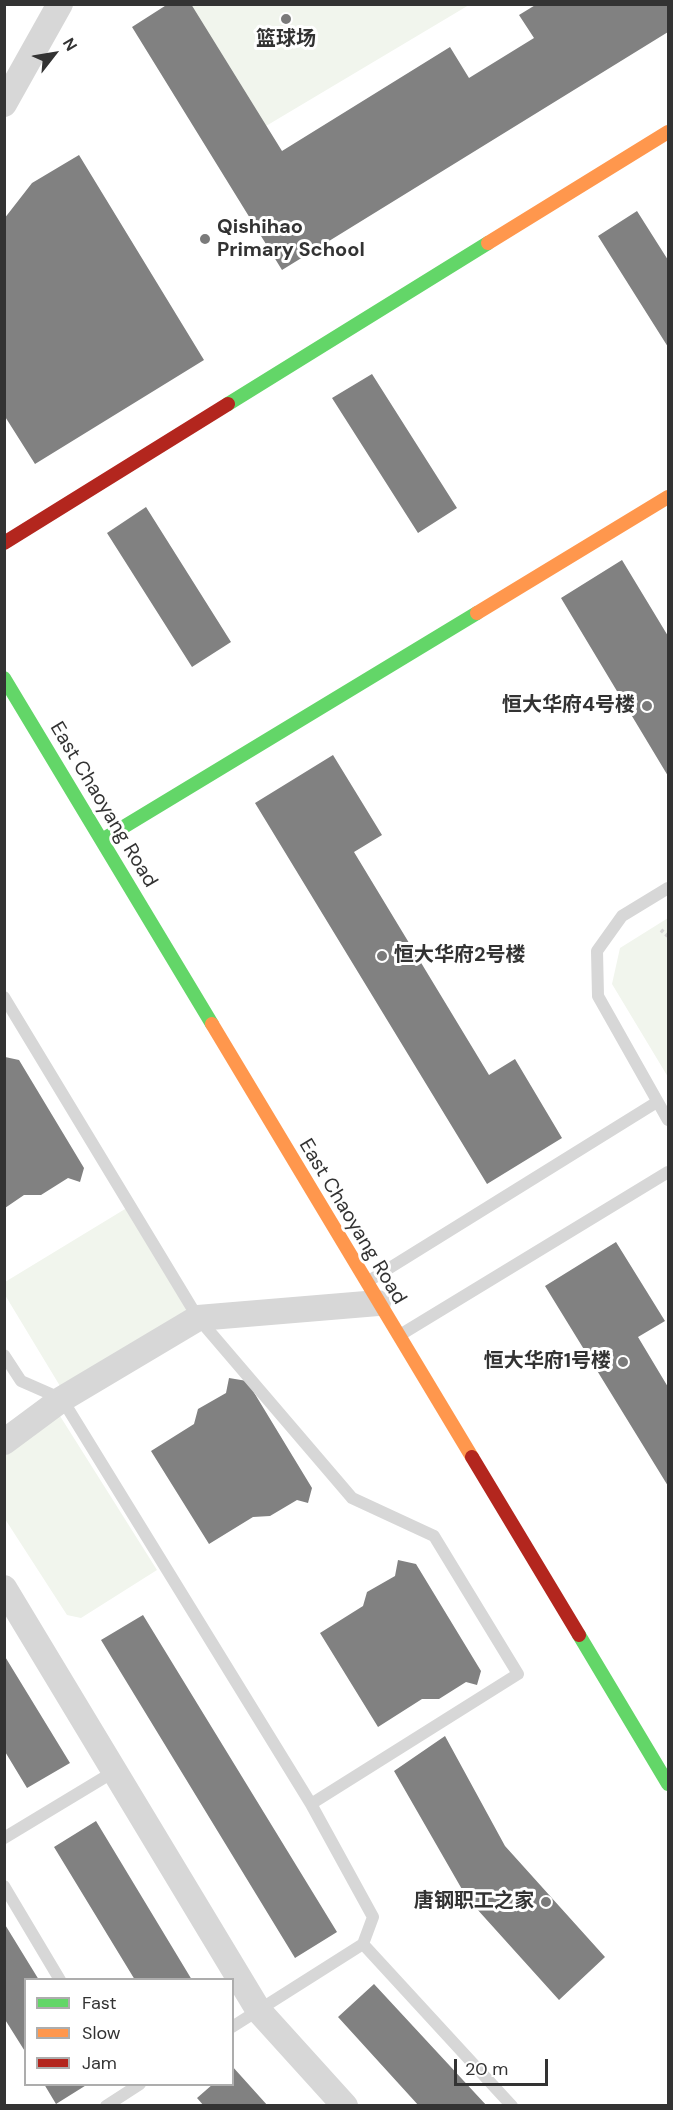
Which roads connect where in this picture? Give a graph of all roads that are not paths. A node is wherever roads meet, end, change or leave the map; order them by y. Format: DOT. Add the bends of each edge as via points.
graph roads {
  1 [pos="60,4"];
  2 [pos="4,104"];
  3 [pos="669,132"];
  4 [pos="669,497"];
  5 [pos="4,543"];
  6 [pos="4,678"];
  7 [pos="102,840"];
  8 [pos="669,888"];
  9 [pos="4,997"];
  10 [pos="657,1102"];
  11 [pos="669,1120"];
  12 [pos="669,1172"];
  13 [pos="372,1293"];
  14 [pos="198,1318"];
  15 [pos="398,1336"];
  16 [pos="4,1355"];
  17 [pos="62,1399"];
  18 [pos="4,1442"];
  19 [pos="4,1588"];
  20 [pos="115,1771"];
  21 [pos="669,1784"];
  22 [pos="311,1804"];
  23 [pos="4,1838"];
  24 [pos="4,1886"];
  25 [pos="363,1944"];
  26 [pos="59,1978"];
  27 [pos="259,2011"];
  28 [pos="234,2026"];
  29 [pos="124,2089"];
  30 [pos="106,2106"];
  31 [pos="345,2106"];
  32 [pos="512,2106"];
  1 -- 2 [label="street"];
  3 -- 5 [label="street"];
  4 -- 7 [label="street"];
  6 -- 7 [label="street, East Chaoyang Road"];
  7 -- 13 [label="street, East Chaoyang Road"];
  8 -- 10 [label="lane" via="622,916 597,951 598,996"];
  9 -- 14 [label="lane"];
  10 -- 11 [label="lane"];
  10 -- 13 [label="lane"];
  12 -- 15 [label="lane"];
  13 -- 14 [label="street"];
  13 -- 15 [label="street, East Chaoyang Road"];
  14 -- 17 [label="street"];
  14 -- 22 [label="lane" via="352,1498 434,1536 518,1674"];
  15 -- 21 [label="street, East Chaoyang Road"];
  16 -- 17 [label="lane" via="21,1381"];
  17 -- 18 [label="street"];
  17 -- 22 [label="lane"];
  19 -- 20 [label="street"];
  20 -- 23 [label="lane"];
  20 -- 27 [label="street"];
  22 -- 25 [label="lane" via="374,1917"];
  24 -- 26 [label="lane"];
  25 -- 27 [label="lane"];
  25 -- 32 [label="lane"];
  27 -- 28 [label="lane"];
  27 -- 31 [label="street"];
  29 -- 30 [label="lane"];
}
